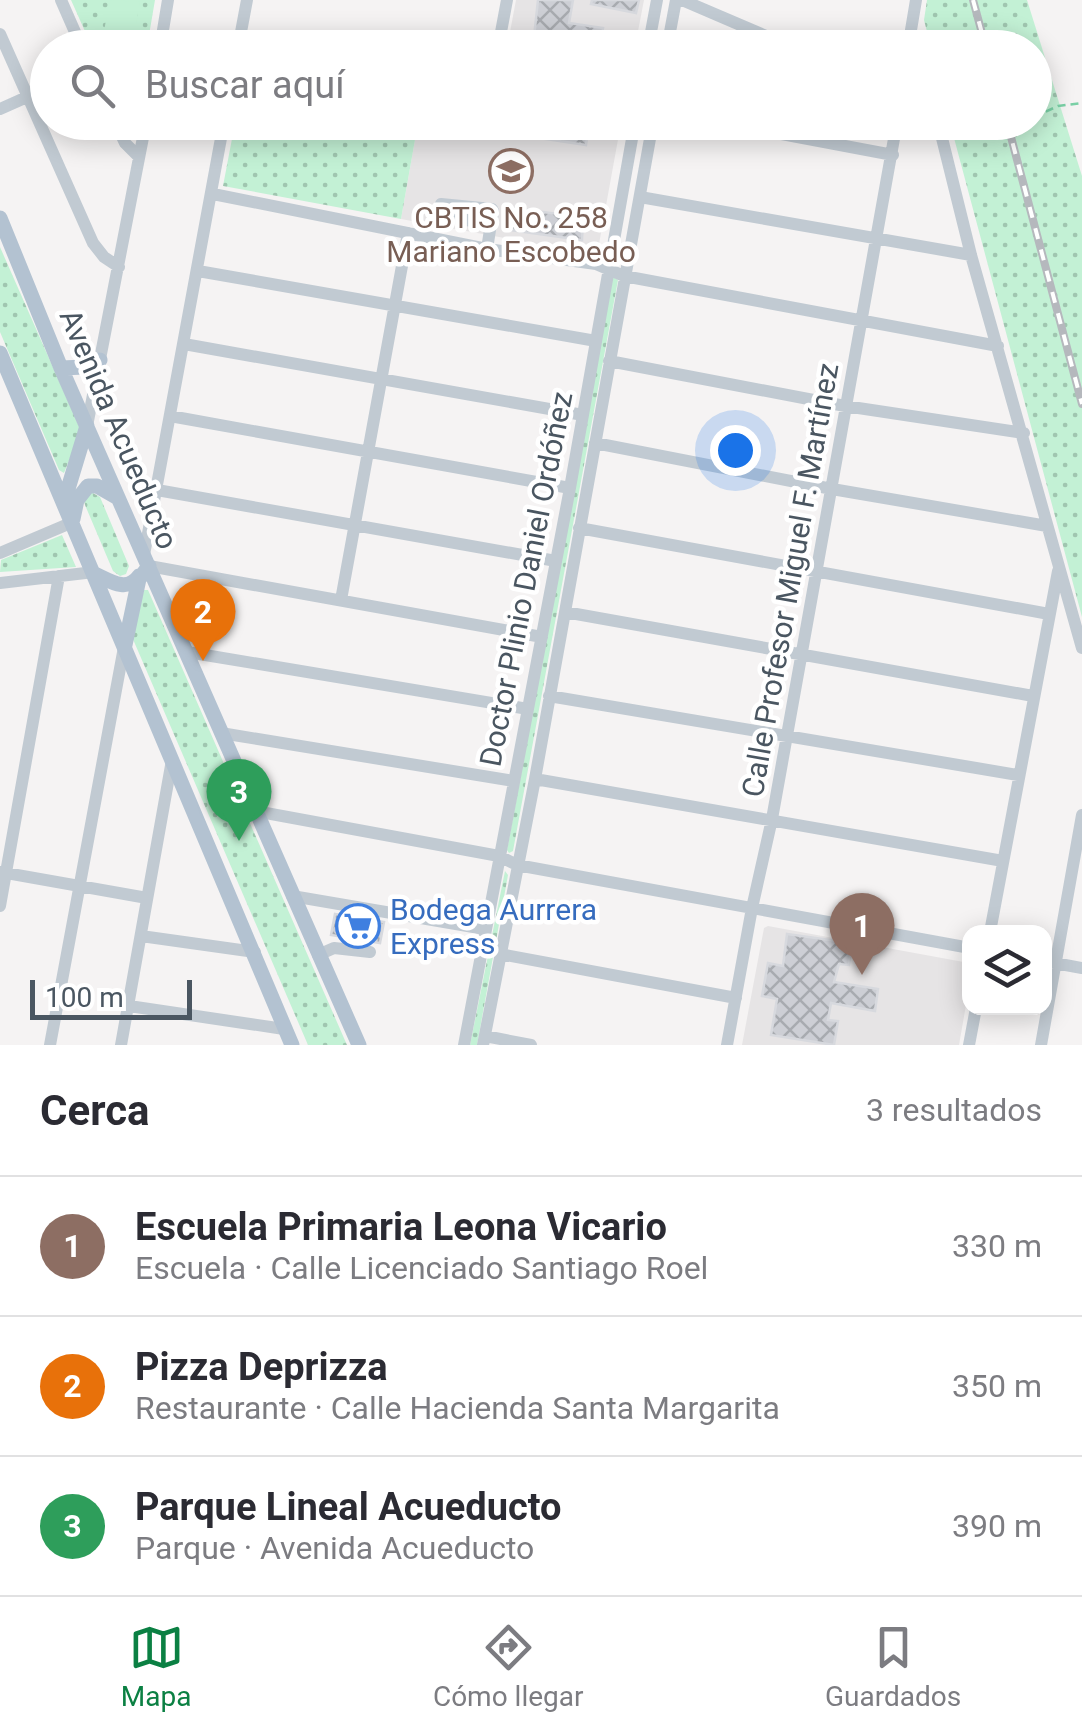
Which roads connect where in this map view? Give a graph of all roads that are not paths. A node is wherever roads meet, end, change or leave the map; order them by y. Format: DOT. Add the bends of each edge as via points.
graph roads {
  1 [pos="61,0"];
  2 [pos="168,0"];
  3 [pos="248,0"];
  4 [pos="508,0"];
  5 [pos="657,0"];
  6 [pos="679,0"];
  7 [pos="906,0"];
  8 [pos="916,0"];
  9 [pos="910,28"];
  10 [pos="74,30"];
  11 [pos="163,30"];
  12 [pos="242,30"];
  13 [pos="502,30"];
  14 [pos="651,30"];
  15 [pos="672,30"];
  16 [pos="751,30"];
  17 [pos="0,34"];
  18 [pos="27,97"];
  19 [pos="30,104"];
  20 [pos="0,109"];
  21 [pos="46,140"];
  22 [pos="123,140"];
  23 [pos="142,140"];
  24 [pos="222,140"];
  25 [pos="632,140"];
  26 [pos="650,140"];
  27 [pos="816,140"];
  28 [pos="895,140"];
  29 [pos="942,140"];
  30 [pos="893,154"];
  31 [pos="139,158"];
  32 [pos="214,194"];
  33 [pos="640,197"];
  34 [pos="0,218"];
  35 [pos="491,224"];
  36 [pos="408,233"];
  37 [pos="878,240"];
  38 [pos="487,248"];
  39 [pos="971,255"];
  40 [pos="119,267"];
  41 [pos="198,270"];
  42 [pos="608,271"];
  43 [pos="624,276"];
  44 [pos="396,307"];
  45 [pos="863,320"];
  46 [pos="596,341"];
  47 [pos="184,344"];
  48 [pos="998,346"];
  49 [pos="0,353"];
  50 [pos="100,360"];
  51 [pos="609,361"];
  52 [pos="62,368"];
  53 [pos="382,380"];
  54 [pos="845,406"];
  55 [pos="170,416"];
  56 [pos="583,416"];
  57 [pos="87,426"];
  58 [pos="1024,433"];
  59 [pos="595,444"];
  60 [pos="370,454"];
  61 [pos="570,488"];
  62 [pos="832,489"];
  63 [pos="157,490"];
  64 [pos="118,498"];
  65 [pos="64,502"];
  66 [pos="73,522"];
  67 [pos="355,526"];
  68 [pos="1047,526"];
  69 [pos="579,528"];
  70 [pos="0,553"];
  71 [pos="556,561"];
  72 [pos="1059,564"];
  73 [pos="144,566"];
  74 [pos="817,572"];
  75 [pos="94,573"];
  76 [pos="59,576"];
  77 [pos="0,583"];
  78 [pos="342,600"];
  79 [pos="565,612"];
  80 [pos="1050,614"];
  81 [pos="542,637"];
  82 [pos="125,645"];
  83 [pos="1082,648"];
  84 [pos="187,652"];
  85 [pos="802,653"];
  86 [pos="549,696"];
  87 [pos="1033,696"];
  88 [pos="528,709"];
  89 [pos="221,733"];
  90 [pos="788,734"];
  91 [pos="172,758"];
  92 [pos="1018,775"];
  93 [pos="535,779"];
  94 [pos="514,781"];
  95 [pos="255,811"];
  96 [pos="1082,815"];
  97 [pos="772,820"];
  98 [pos="499,856"];
  99 [pos="1003,862"];
  100 [pos="517,865"];
  101 [pos="3,872"];
  102 [pos="79,885"];
  103 [pos="292,896"];
  104 [pos="147,898"];
  105 [pos="0,906"];
  106 [pos="752,908"];
  107 [pos="991,925"];
  108 [pos="485,929"];
  109 [pos="141,936"];
  110 [pos="962,947"];
  111 [pos="255,952"];
  112 [pos="370,952"];
  113 [pos="1052,953"];
  114 [pos="500,954"];
  115 [pos="318,955"];
  116 [pos="1052,962"];
  117 [pos="1082,968"];
  118 [pos="736,998"];
  119 [pos="128,1006"];
  120 [pos="975,1015"];
  121 [pos="1044,1015"];
  122 [pos="284,1029"];
  123 [pos="484,1041"];
  124 [pos="50,1045"];
  125 [pos="121,1045"];
  126 [pos="292,1045"];
  127 [pos="360,1045"];
  128 [pos="464,1045"];
  129 [pos="531,1045"];
  130 [pos="728,1045"];
  131 [pos="969,1045"];
  132 [pos="1040,1045"];
  1 -- 10 [label="street"];
  2 -- 11 [label="street"];
  3 -- 12 [label="street"];
  4 -- 13 [label="street"];
  5 -- 14 [label="street"];
  6 -- 15 [label="street"];
  6 -- 16 [label="street"];
  7 -- 9 [label="street"];
  8 -- 9 [label="street"];
  17 -- 18 [label="street"];
  18 -- 19 [label="street"];
  18 -- 20 [label="street"];
  21 -- 40 [label="street" via="93,243"];
  22 -- 31 [label="street"];
  23 -- 31 [label="street"];
  24 -- 32 [label="street"];
  25 -- 42 [label="street, Doctor Plinio Daniel Ordóñez"];
  26 -- 33 [label="street, Doctor Plinio Daniel Ordóñez"];
  27 -- 30 [label="street"];
  28 -- 30 [label="street, Calle Profesor Miguel F. Martínez"];
  29 -- 39 [label="street"];
  30 -- 37 [label="street, Calle Profesor Miguel F. Martínez"];
  31 -- 40 [label="street"];
  32 -- 36 [label="street"];
  32 -- 41 [label="street"];
  33 -- 37 [label="street"];
  33 -- 43 [label="street, Doctor Plinio Daniel Ordóñez"];
  34 -- 52 [label="main road, Avenida Acueducto"];
  35 -- 38 [label="street"];
  36 -- 38 [label="street"];
  36 -- 44 [label="street"];
  37 -- 39 [label="street"];
  37 -- 45 [label="street, Calle Profesor Miguel F. Martínez"];
  38 -- 42 [label="street"];
  39 -- 48 [label="street"];
  40 -- 50 [label="street"];
  41 -- 44 [label="street"];
  41 -- 47 [label="street"];
  42 -- 43 [label="street"];
  42 -- 46 [label="street, Doctor Plinio Daniel Ordóñez"];
  43 -- 45 [label="street"];
  43 -- 51 [label="street, Doctor Plinio Daniel Ordóñez"];
  44 -- 46 [label="street"];
  44 -- 53 [label="street"];
  45 -- 48 [label="street"];
  45 -- 54 [label="street, Calle Profesor Miguel F. Martínez"];
  46 -- 56 [label="street, Doctor Plinio Daniel Ordóñez"];
  47 -- 53 [label="street"];
  47 -- 55 [label="street"];
  48 -- 58 [label="street"];
  49 -- 65 [label="main road"];
  50 -- 52 [label="main road"];
  50 -- 57 [label="street"];
  51 -- 54 [label="street"];
  51 -- 59 [label="street, Doctor Plinio Daniel Ordóñez"];
  52 -- 57 [label="main road, Avenida Acueducto"];
  53 -- 56 [label="street"];
  53 -- 60 [label="street"];
  54 -- 58 [label="street"];
  54 -- 62 [label="street, Calle Profesor Miguel F. Martínez"];
  55 -- 60 [label="street"];
  55 -- 63 [label="street"];
  56 -- 61 [label="street, Doctor Plinio Daniel Ordóñez"];
  57 -- 64 [label="main road, Avenida Acueducto"];
  57 -- 65 [label="main road"];
  58 -- 68 [label="street"];
  59 -- 62 [label="street"];
  59 -- 69 [label="street, Doctor Plinio Daniel Ordóñez"];
  60 -- 61 [label="street"];
  60 -- 67 [label="street"];
  61 -- 71 [label="street, Doctor Plinio Daniel Ordóñez"];
  62 -- 68 [label="street"];
  62 -- 74 [label="street, Calle Profesor Miguel F. Martínez"];
  63 -- 67 [label="street"];
  63 -- 73 [label="street"];
  64 -- 66 [label="main road" via="88,486 76,500"];
  64 -- 73 [label="main road, Avenida Acueducto"];
  65 -- 66 [label="main road"];
  66 -- 70 [label="street"];
  66 -- 75 [label="main road"];
  67 -- 71 [label="street"];
  67 -- 78 [label="street"];
  68 -- 72 [label="street"];
  69 -- 74 [label="street"];
  69 -- 79 [label="street, Doctor Plinio Daniel Ordóñez"];
  71 -- 81 [label="street, Doctor Plinio Daniel Ordóñez"];
  72 -- 80 [label="street"];
  72 -- 83 [label="street"];
  73 -- 75 [label="main road" via="126,586"];
  73 -- 78 [label="street"];
  73 -- 82 [label="main road"];
  73 -- 84 [label="main road, Avenida Acueducto"];
  74 -- 80 [label="street"];
  74 -- 85 [label="street, Calle Profesor Miguel F. Martínez"];
  75 -- 76 [label="street"];
  75 -- 82 [label="main road"];
  76 -- 77 [label="street"];
  76 -- 101 [label="street"];
  78 -- 81 [label="street"];
  79 -- 85 [label="street"];
  79 -- 86 [label="street, Doctor Plinio Daniel Ordóñez"];
  80 -- 87 [label="street"];
  81 -- 88 [label="street, Doctor Plinio Daniel Ordóñez"];
  82 -- 91 [label="main road"];
  82 -- 102 [label="street"];
  84 -- 88 [label="street"];
  84 -- 89 [label="main road, Avenida Acueducto"];
  85 -- 87 [label="street"];
  85 -- 90 [label="street, Calle Profesor Miguel F. Martínez"];
  86 -- 90 [label="street"];
  86 -- 93 [label="street, Doctor Plinio Daniel Ordóñez"];
  87 -- 92 [label="street"];
  88 -- 94 [label="street, Doctor Plinio Daniel Ordóñez"];
  89 -- 94 [label="street"];
  89 -- 95 [label="main road, Avenida Acueducto"];
  90 -- 92 [label="street"];
  90 -- 97 [label="street, Calle Profesor Miguel F. Martínez"];
  91 -- 104 [label="street"];
  91 -- 111 [label="main road"];
  92 -- 99 [label="street"];
  93 -- 97 [label="street"];
  93 -- 100 [label="street, Doctor Plinio Daniel Ordóñez"];
  94 -- 98 [label="street, Doctor Plinio Daniel Ordóñez"];
  95 -- 98 [label="street"];
  95 -- 103 [label="main road, Avenida Acueducto"];
  96 -- 113 [label="street"];
  97 -- 99 [label="street"];
  97 -- 106 [label="street, Calle Profesor Miguel F. Martínez"];
  98 -- 100 [label="street"];
  98 -- 108 [label="street, Doctor Plinio Daniel Ordóñez"];
  99 -- 107 [label="street"];
  100 -- 106 [label="street"];
  100 -- 114 [label="street, Doctor Plinio Daniel Ordóñez"];
  101 -- 102 [label="street"];
  101 -- 105 [label="street"];
  102 -- 104 [label="street"];
  102 -- 124 [label="street"];
  103 -- 108 [label="street"];
  103 -- 115 [label="main road, Avenida Acueducto"];
  104 -- 109 [label="street"];
  106 -- 110 [label="street"];
  106 -- 118 [label="street, Calle Profesor Miguel F. Martínez"];
  108 -- 128 [label="street, Doctor Plinio Daniel Ordóñez"];
  109 -- 111 [label="street"];
  109 -- 119 [label="street"];
  111 -- 122 [label="main road"];
  112 -- 115 [label="street" via="334,948"];
  114 -- 118 [label="street"];
  114 -- 123 [label="street, Doctor Plinio Daniel Ordóñez"];
  115 -- 127 [label="main road, Avenida Acueducto"];
  116 -- 117 [label="street"];
  118 -- 130 [label="street, Calle Profesor Miguel F. Martínez"];
  119 -- 122 [label="street"];
  119 -- 125 [label="street"];
  120 -- 131 [label="street"];
  121 -- 132 [label="street"];
  122 -- 126 [label="main road"];
  123 -- 129 [label="street"];
}
